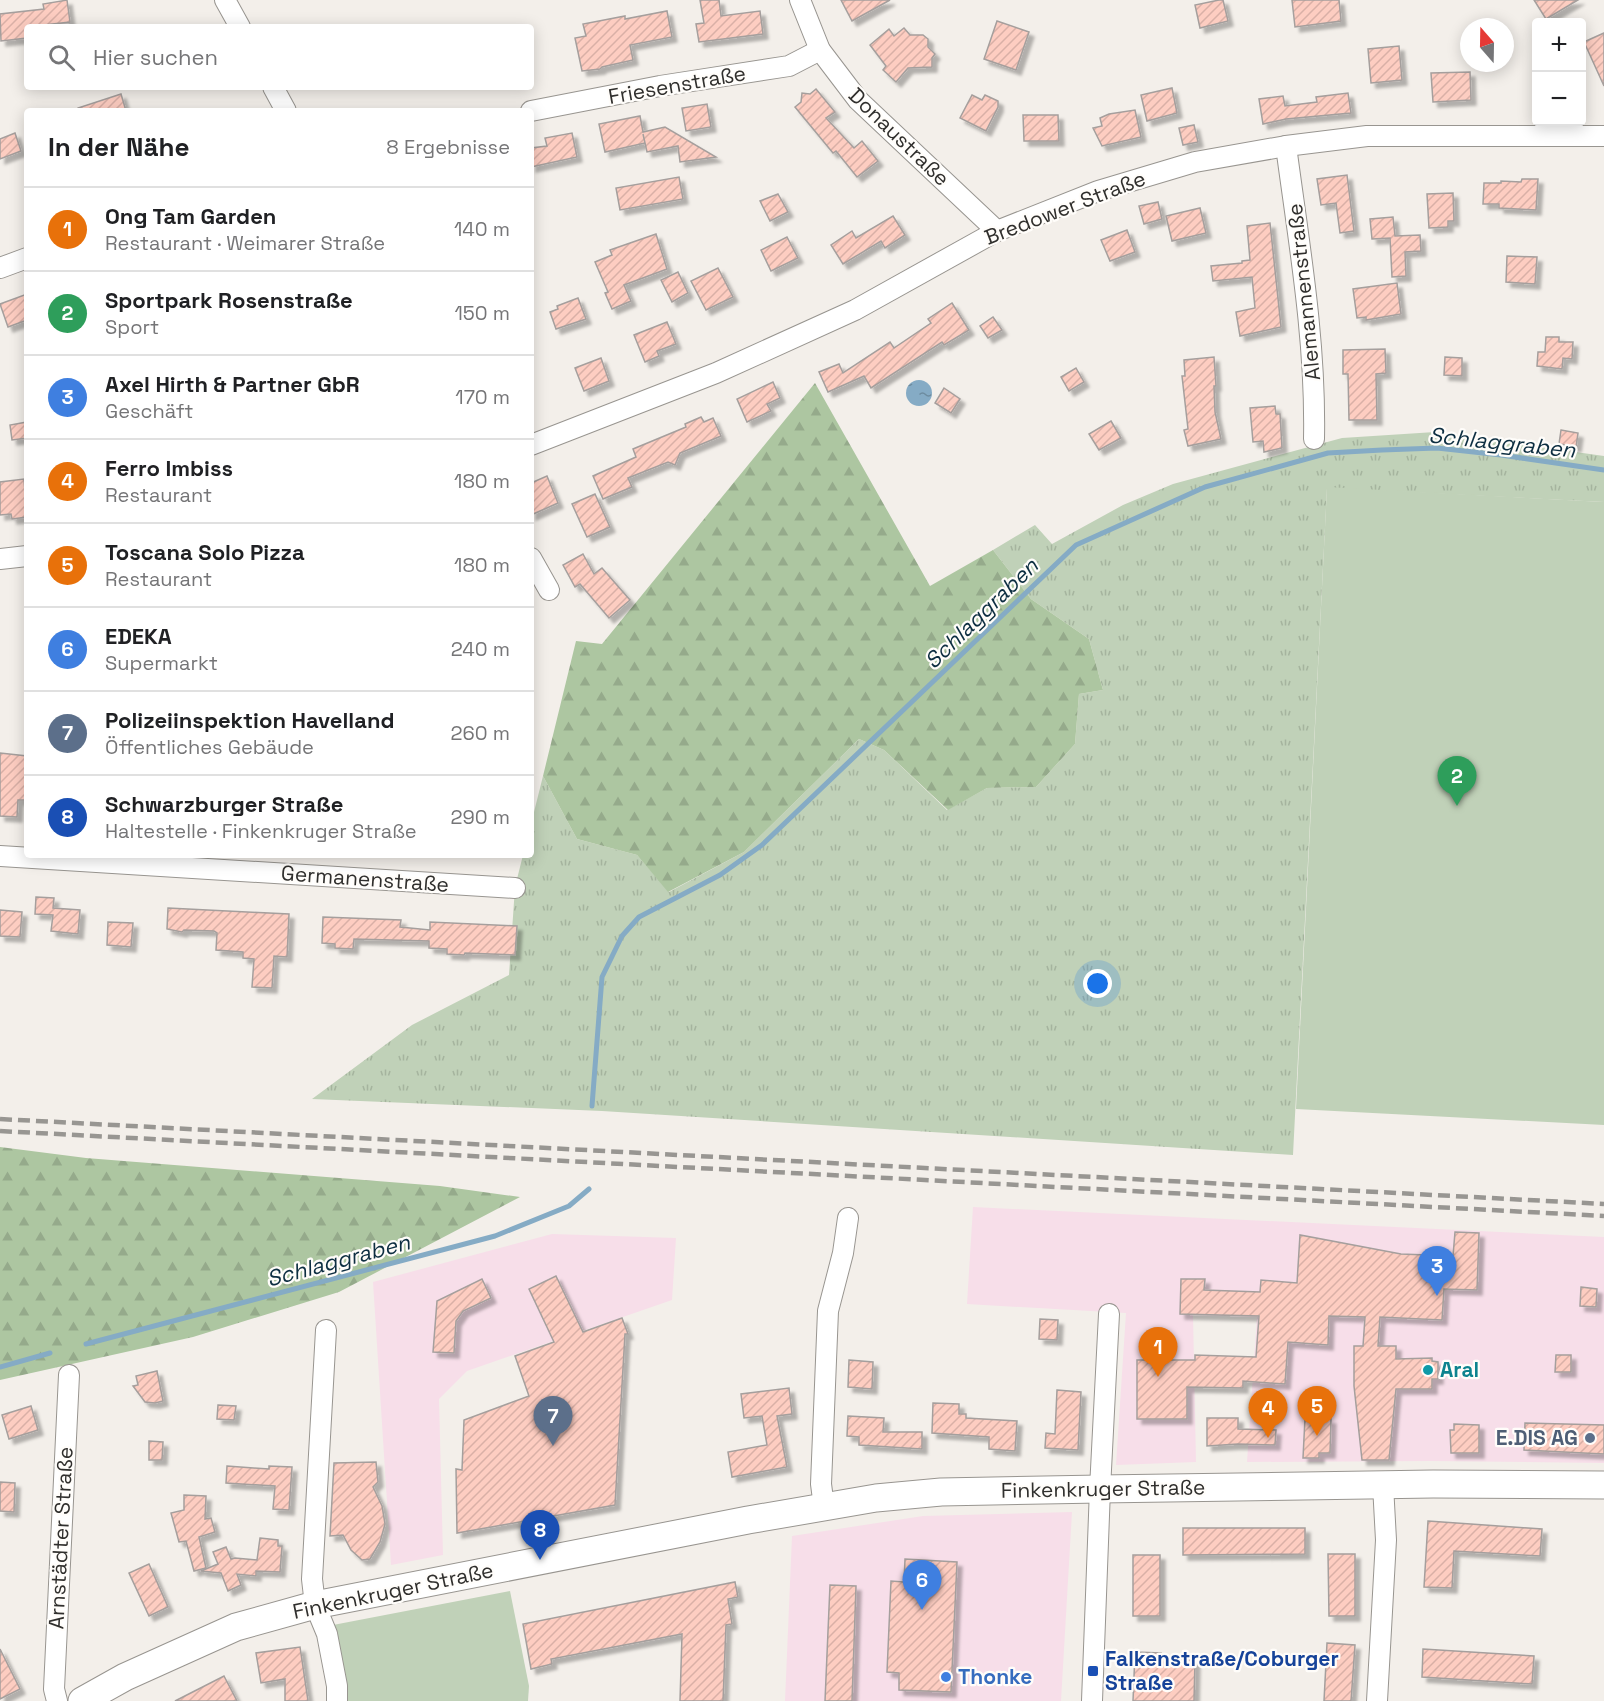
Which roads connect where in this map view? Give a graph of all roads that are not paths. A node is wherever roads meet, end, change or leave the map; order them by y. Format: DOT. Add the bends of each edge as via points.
graph roads {
  1 [pos="225,0"];
  2 [pos="800,0"];
  3 [pos="238,24"];
  4 [pos="820,50"];
  5 [pos="275,90"];
  6 [pos="284,108"];
  7 [pos="534,110"];
  8 [pos="1604,136"];
  9 [pos="1286,146"];
  10 [pos="997,231"];
  11 [pos="24,259"];
  12 [pos="0,268"];
  13 [pos="1314,439"];
  14 [pos="534,444"];
  15 [pos="24,556"];
  16 [pos="0,560"];
  17 [pos="534,563"];
  18 [pos="549,590"];
  19 [pos="0,856"];
  20 [pos="24,857"];
  21 [pos="32,858"];
  22 [pos="515,888"];
  23 [pos="848,1218"];
  24 [pos="1109,1314"];
  25 [pos="326,1330"];
  26 [pos="69,1375"];
  27 [pos="1383,1485"];
  28 [pos="1604,1485"];
  29 [pos="1100,1489"];
  30 [pos="824,1507"];
  31 [pos="315,1605"];
  32 [pos="57,1701"];
  33 [pos="82,1701"];
  34 [pos="337,1701"];
  35 [pos="1092,1701"];
  36 [pos="1377,1701"];
  1 -- 3 [label="street"];
  2 -- 4 [label="street, Donaustraße"];
  4 -- 7 [label="street, Friesenstraße" via="789,66"];
  4 -- 10 [label="street, Donaustraße" via="858,100"];
  5 -- 6 [label="street"];
  8 -- 9 [label="street, Bredower Straße" via="1367,136"];
  9 -- 10 [label="street, Bredower Straße" via="1195,162 1098,191"];
  9 -- 13 [label="street, Alemannenstraße" via="1310,327"];
  10 -- 14 [label="street, Bredower Straße" via="855,310 716,373"];
  11 -- 12 [label="street"];
  15 -- 16 [label="street"];
  17 -- 18 [label="street"];
  19 -- 20 [label="street, Germanenstraße"];
  21 -- 22 [label="street, Germanenstraße"];
  23 -- 30 [label="street" via="828,1311 821,1484"];
  24 -- 29 [label="street"];
  25 -- 31 [label="street" via="312,1580"];
  26 -- 32 [label="street, Arnstädter Straße" via="54,1689"];
  27 -- 28 [label="street, Finkenkruger Straße"];
  27 -- 29 [label="street, Finkenkruger Straße"];
  27 -- 36 [label="street" via="1386,1540"];
  29 -- 30 [label="street, Finkenkruger Straße" via="941,1492"];
  29 -- 35 [label="street"];
  30 -- 31 [label="street, Finkenkruger Straße"];
  31 -- 33 [label="street, Finkenkruger Straße" via="236,1627 125,1677"];
  31 -- 34 [label="street" via="327,1634"];
}
